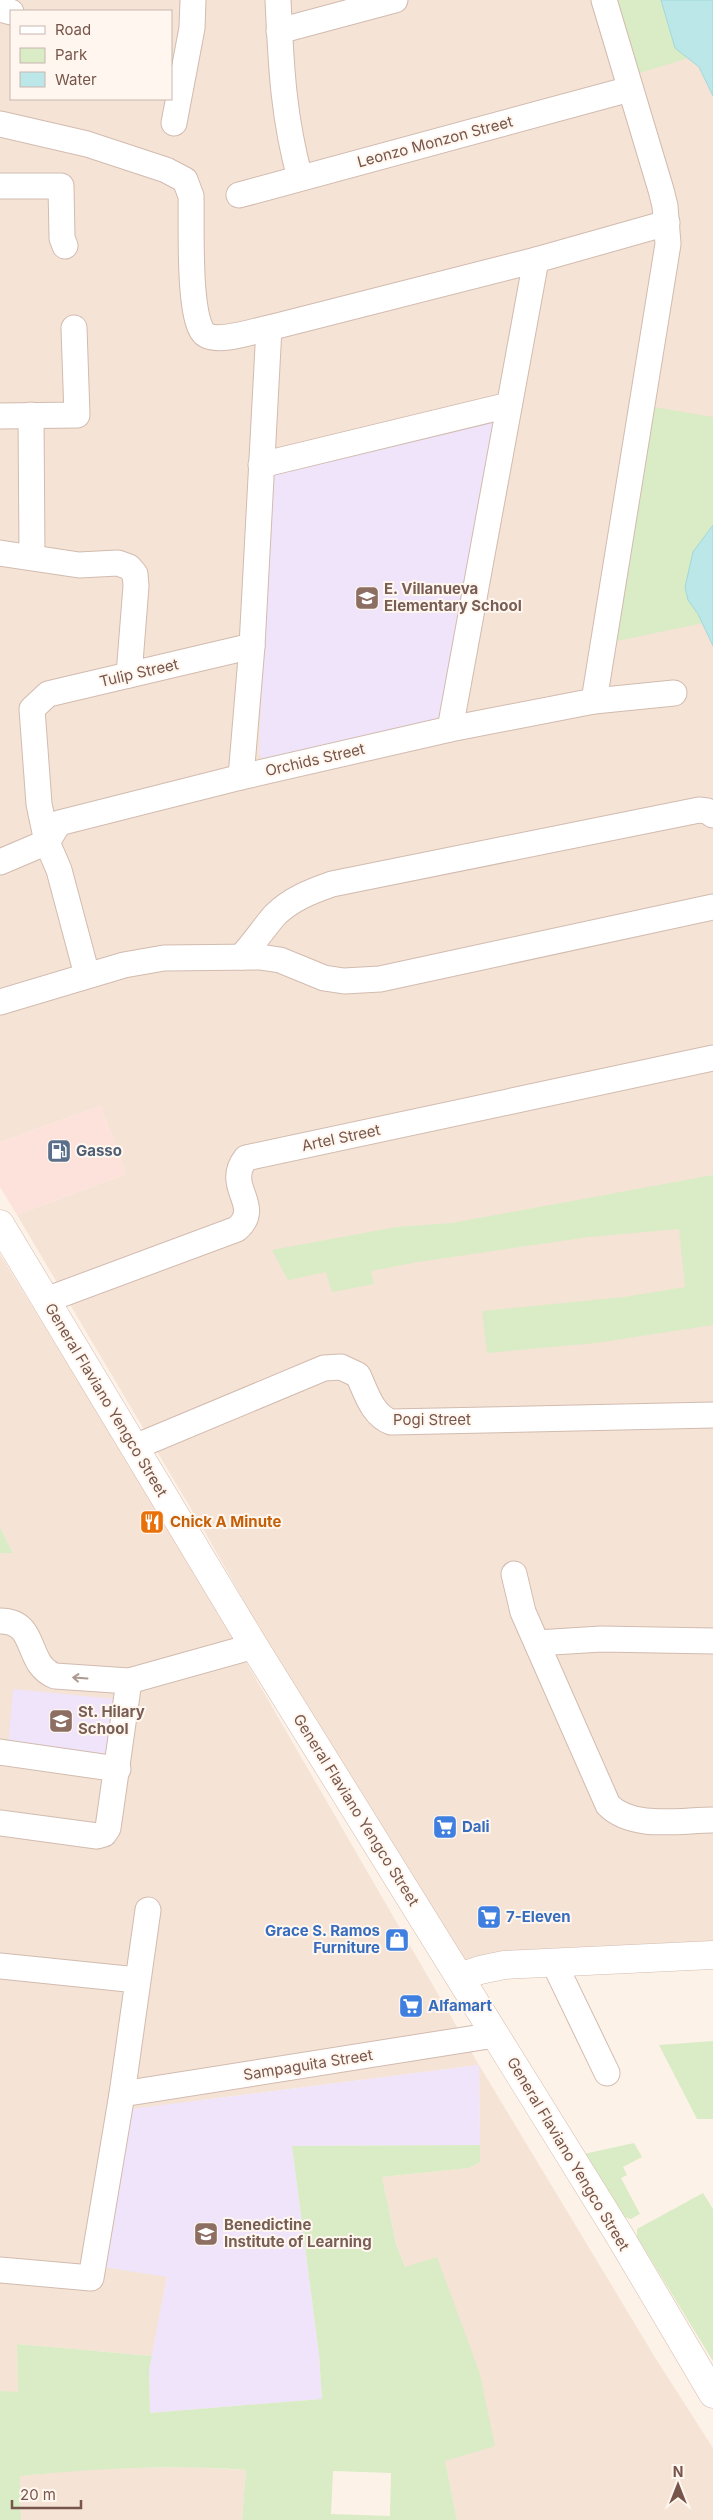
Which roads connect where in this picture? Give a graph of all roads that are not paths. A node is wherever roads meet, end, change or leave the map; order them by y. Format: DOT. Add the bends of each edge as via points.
graph roads {
  1 [pos="193,0"];
  2 [pos="278,0"];
  3 [pos="395,0"];
  4 [pos="604,0"];
  5 [pos="279,31"];
  6 [pos="179,55"];
  7 [pos="630,89"];
  8 [pos="174,123"];
  9 [pos="0,124"];
  10 [pos="300,178"];
  11 [pos="0,186"];
  12 [pos="239,195"];
  13 [pos="667,223"];
  14 [pos="65,246"];
  15 [pos="536,260"];
  16 [pos="74,328"];
  17 [pos="269,328"];
  18 [pos="508,406"];
  19 [pos="31,415"];
  20 [pos="0,416"];
  21 [pos="261,466"];
  22 [pos="0,553"];
  23 [pos="32,556"];
  24 [pos="252,646"];
  25 [pos="130,675"];
  26 [pos="674,693"];
  27 [pos="594,701"];
  28 [pos="450,729"];
  29 [pos="241,777"];
  30 [pos="713,815"];
  31 [pos="46,842"];
  32 [pos="0,862"];
  33 [pos="713,907"];
  34 [pos="240,957"];
  35 [pos="87,975"];
  36 [pos="0,1002"];
  37 [pos="713,1058"];
  38 [pos="0,1224"];
  39 [pos="46,1300"];
  40 [pos="713,1415"];
  41 [pos="135,1447"];
  42 [pos="514,1574"];
  43 [pos="0,1621"];
  44 [pos="713,1642"];
  45 [pos="537,1644"];
  46 [pos="254,1646"];
  47 [pos="129,1682"];
  48 [pos="0,1752"];
  49 [pos="118,1769"];
  50 [pos="713,1820"];
  51 [pos="0,1823"];
  52 [pos="148,1910"];
  53 [pos="713,1955"];
  54 [pos="554,1962"];
  55 [pos="0,1968"];
  56 [pos="460,1977"];
  57 [pos="137,1980"];
  58 [pos="495,2036"];
  59 [pos="607,2073"];
  60 [pos="122,2094"];
  61 [pos="0,2270"];
  62 [pos="713,2394"];
  1 -- 6 [label="street" via="192,28"];
  2 -- 5 [label="street"];
  3 -- 5 [label="street"];
  4 -- 7 [label="street"];
  5 -- 10 [label="street" via="289,138"];
  6 -- 8 [label="street"];
  7 -- 10 [label="street, Leonzo Monzon Street"];
  7 -- 13 [label="street" via="662,190"];
  9 -- 17 [label="street" via="87,144 166,170 185,180 191,196 193,299 198,326 204,334 217,339"];
  10 -- 12 [label="street, Leonzo Monzon Street"];
  11 -- 14 [label="street" via="61,186"];
  13 -- 15 [label="street"];
  13 -- 27 [label="street" via="665,270"];
  15 -- 17 [label="street"];
  15 -- 18 [label="street"];
  16 -- 19 [label="street" via="77,415"];
  17 -- 21 [label="street"];
  18 -- 21 [label="street"];
  18 -- 28 [label="street"];
  19 -- 20 [label="street"];
  19 -- 23 [label="street"];
  21 -- 24 [label="street"];
  22 -- 23 [label="street"];
  23 -- 25 [label="street" via="80,565 129,566 135,574 136,586"];
  24 -- 25 [label="street, Tulip Street"];
  24 -- 29 [label="street"];
  25 -- 31 [label="street, Tulip Street" via="48,694 32,709 39,804"];
  26 -- 27 [label="street, Orchids Street"];
  27 -- 28 [label="street, Orchids Street"];
  28 -- 29 [label="street, Orchids Street"];
  29 -- 31 [label="street, Orchids Street" via="59,823"];
  30 -- 34 [label="street" via="699,810 332,884 290,903"];
  31 -- 32 [label="street"];
  31 -- 35 [label="street" via="59,870"];
  33 -- 34 [label="street" via="380,979 324,978 280,960"];
  34 -- 35 [label="street" via="144,960"];
  35 -- 36 [label="street"];
  37 -- 39 [label="street, Artel Street" via="246,1158 239,1168 238,1179 248,1213 237,1229"];
  38 -- 39 [label="main road, General Flaviano Yengco Street"];
  39 -- 41 [label="main road, General Flaviano Yengco Street"];
  40 -- 41 [label="street, Pogi Street" via="391,1422 375,1411 358,1374 341,1367 324,1368"];
  41 -- 46 [label="main road, General Flaviano Yengco Street"];
  42 -- 45 [label="street" via="523,1612"];
  47 -- 43 [label="street, one-way" via="47,1673 23,1629 16,1622"];
  44 -- 45 [label="street" via="602,1639"];
  45 -- 50 [label="street" via="608,1804 617,1814 644,1821"];
  46 -- 47 [label="street"];
  46 -- 56 [label="main road, General Flaviano Yengco Street"];
  47 -- 49 [label="street"];
  48 -- 49 [label="street"];
  49 -- 51 [label="street" via="108,1828 104,1834 97,1836"];
  52 -- 57 [label="street"];
  53 -- 54 [label="main road"];
  54 -- 56 [label="main road" via="490,1967"];
  54 -- 59 [label="street"];
  55 -- 57 [label="street"];
  56 -- 58 [label="main road, General Flaviano Yengco Street"];
  57 -- 60 [label="street"];
  58 -- 60 [label="street, Sampaguita Street"];
  58 -- 62 [label="main road, General Flaviano Yengco Street" via="618,2233"];
  60 -- 61 [label="street" via="91,2278"];
}
